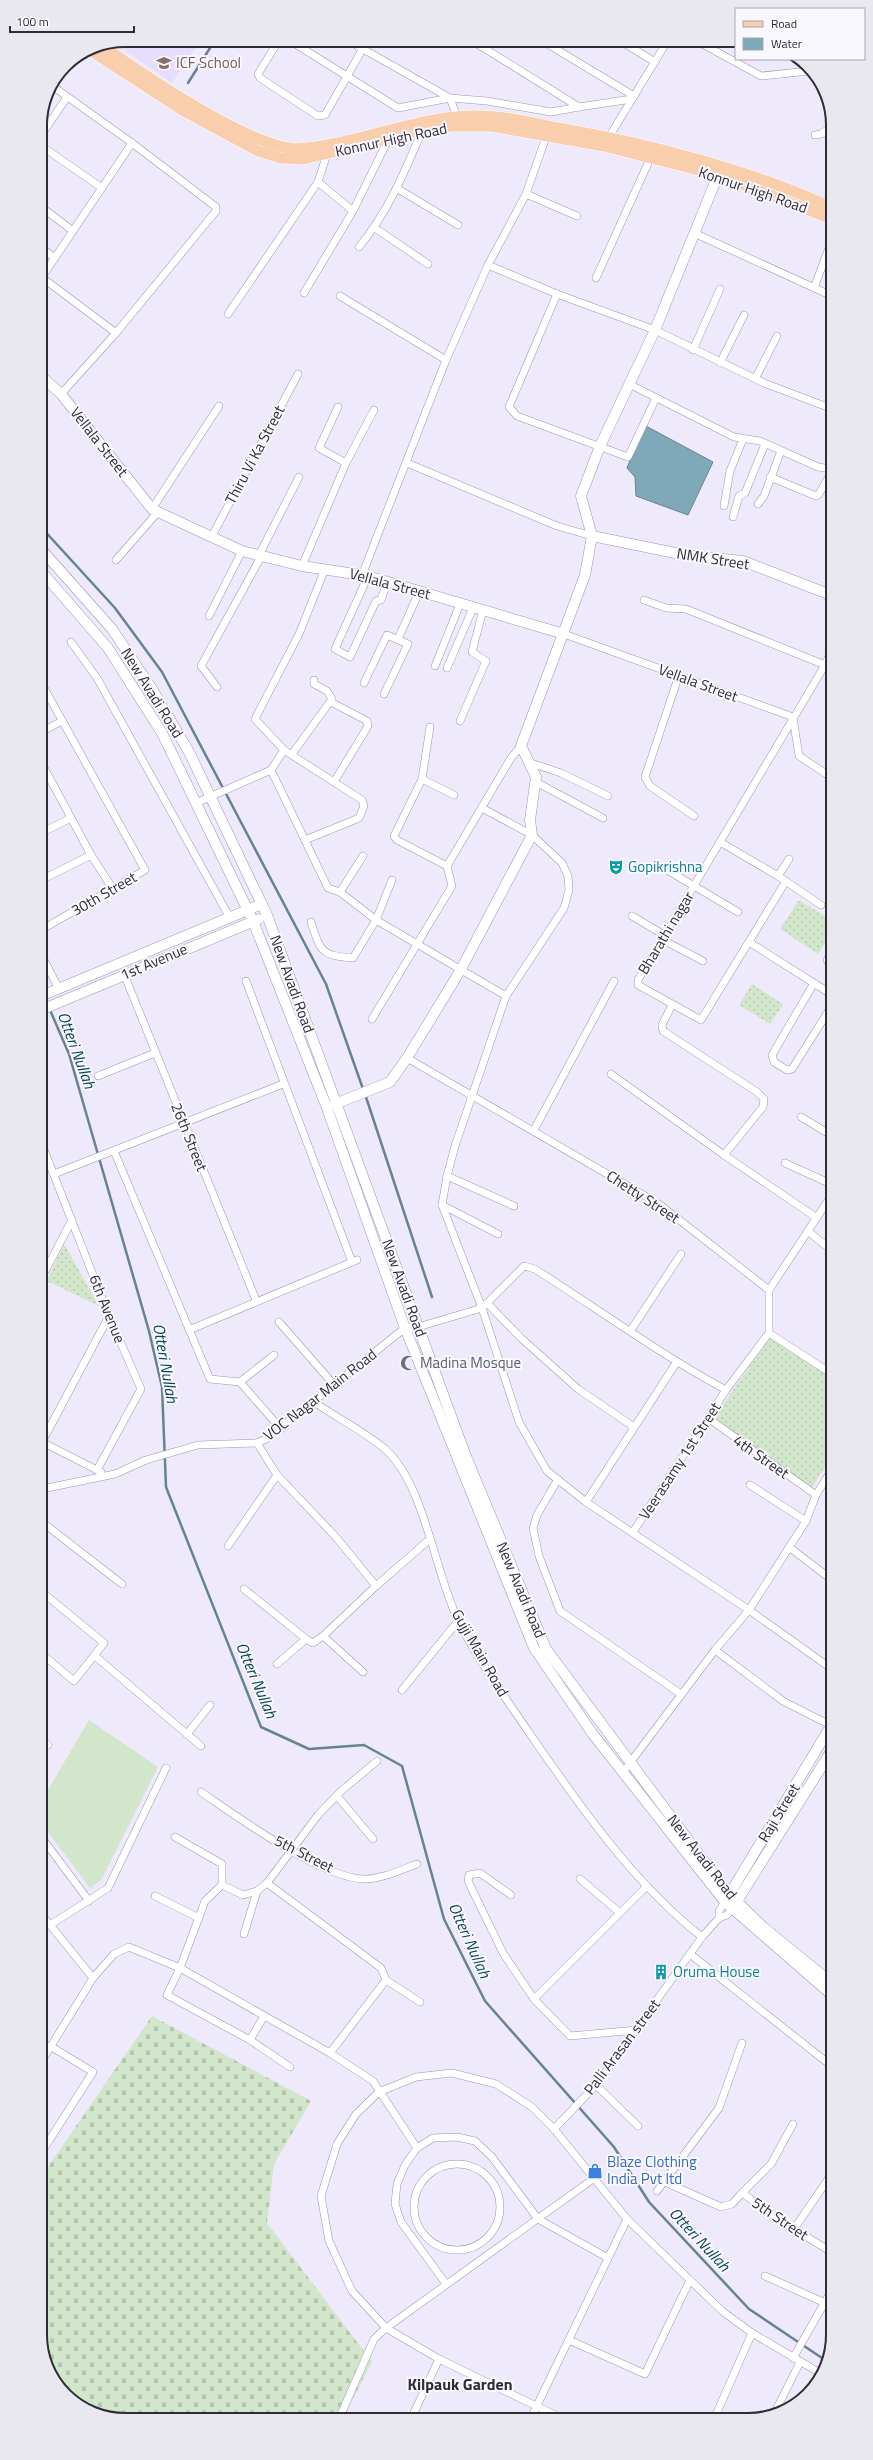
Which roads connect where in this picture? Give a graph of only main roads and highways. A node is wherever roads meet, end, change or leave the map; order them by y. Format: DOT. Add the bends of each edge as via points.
graph roads {
  1 [pos="107,49"];
  2 [pos="94,53"];
  3 [pos="718,175"];
  4 [pos="826,206"];
  5 [pos="826,216"];
  6 [pos="47,381"];
  7 [pos="592,536"];
  8 [pos="47,556"];
  9 [pos="47,578"];
  10 [pos="826,593"];
  11 [pos="564,634"];
  12 [pos="262,904"];
  13 [pos="248,910"];
  14 [pos="267,915"];
  15 [pos="253,922"];
  16 [pos="47,994"];
  17 [pos="47,1008"];
  18 [pos="335,1104"];
  19 [pos="826,1735"];
  20 [pos="826,1760"];
  21 [pos="778,1814"];
  22 [pos="788,1820"];
  23 [pos="731,1902"];
  24 [pos="826,1979"];
  25 [pos="826,1990"];
  1 -- 4 [label="main road" via="214,117 268,143 295,149 323,146 441,119 477,116 509,118 609,138 742,174"];
  2 -- 3 [label="main road, Konnur High Road" via="122,74 182,110 258,151 281,158 303,159 452,126 490,126 604,146"];
  3 -- 5 [label="main road, Konnur High Road"];
  3 -- 7 [label="main road" via="655,330 600,446 581,496"];
  6 -- 11 [label="main road, Vellala Street" via="61,394 155,510 242,551 302,566 365,575"];
  7 -- 10 [label="main road, NMK Street" via="685,555 743,561"];
  7 -- 11 [label="main road" via="585,575"];
  8 -- 12 [label="main road, New Avadi Road" via="112,629 152,689 189,752"];
  9 -- 13 [label="main road, New Avadi Road" via="108,648 162,733"];
  11 -- 18 [label="main road" via="521,746 535,771 536,782 530,820 532,835 460,970 408,1058 390,1082"];
  12 -- 13 [label="main road, 1st Avenue"];
  12 -- 14 [label="main road, New Avadi Road"];
  13 -- 15 [label="main road, New Avadi Road"];
  13 -- 16 [label="main road, 1st Avenue"];
  14 -- 15 [label="main road, 1st Avenue"];
  14 -- 18 [label="main road, New Avadi Road"];
  15 -- 17 [label="main road, 1st Avenue"];
  15 -- 23 [label="main road, New Avadi Road" via="327,1108 405,1328 534,1648 592,1734"];
  18 -- 23 [label="main road, New Avadi Road" via="465,1454 546,1649"];
  19 -- 21 [label="main road, Raji Street"];
  20 -- 22 [label="main road, Raji Street"];
  21 -- 22 [label="main road"];
  21 -- 23 [label="main road, Raji Street"];
  22 -- 23 [label="main road, Raji Street"];
  23 -- 24 [label="main road, New Avadi Road"];
  23 -- 25 [label="main road, New Avadi Road"];
}
